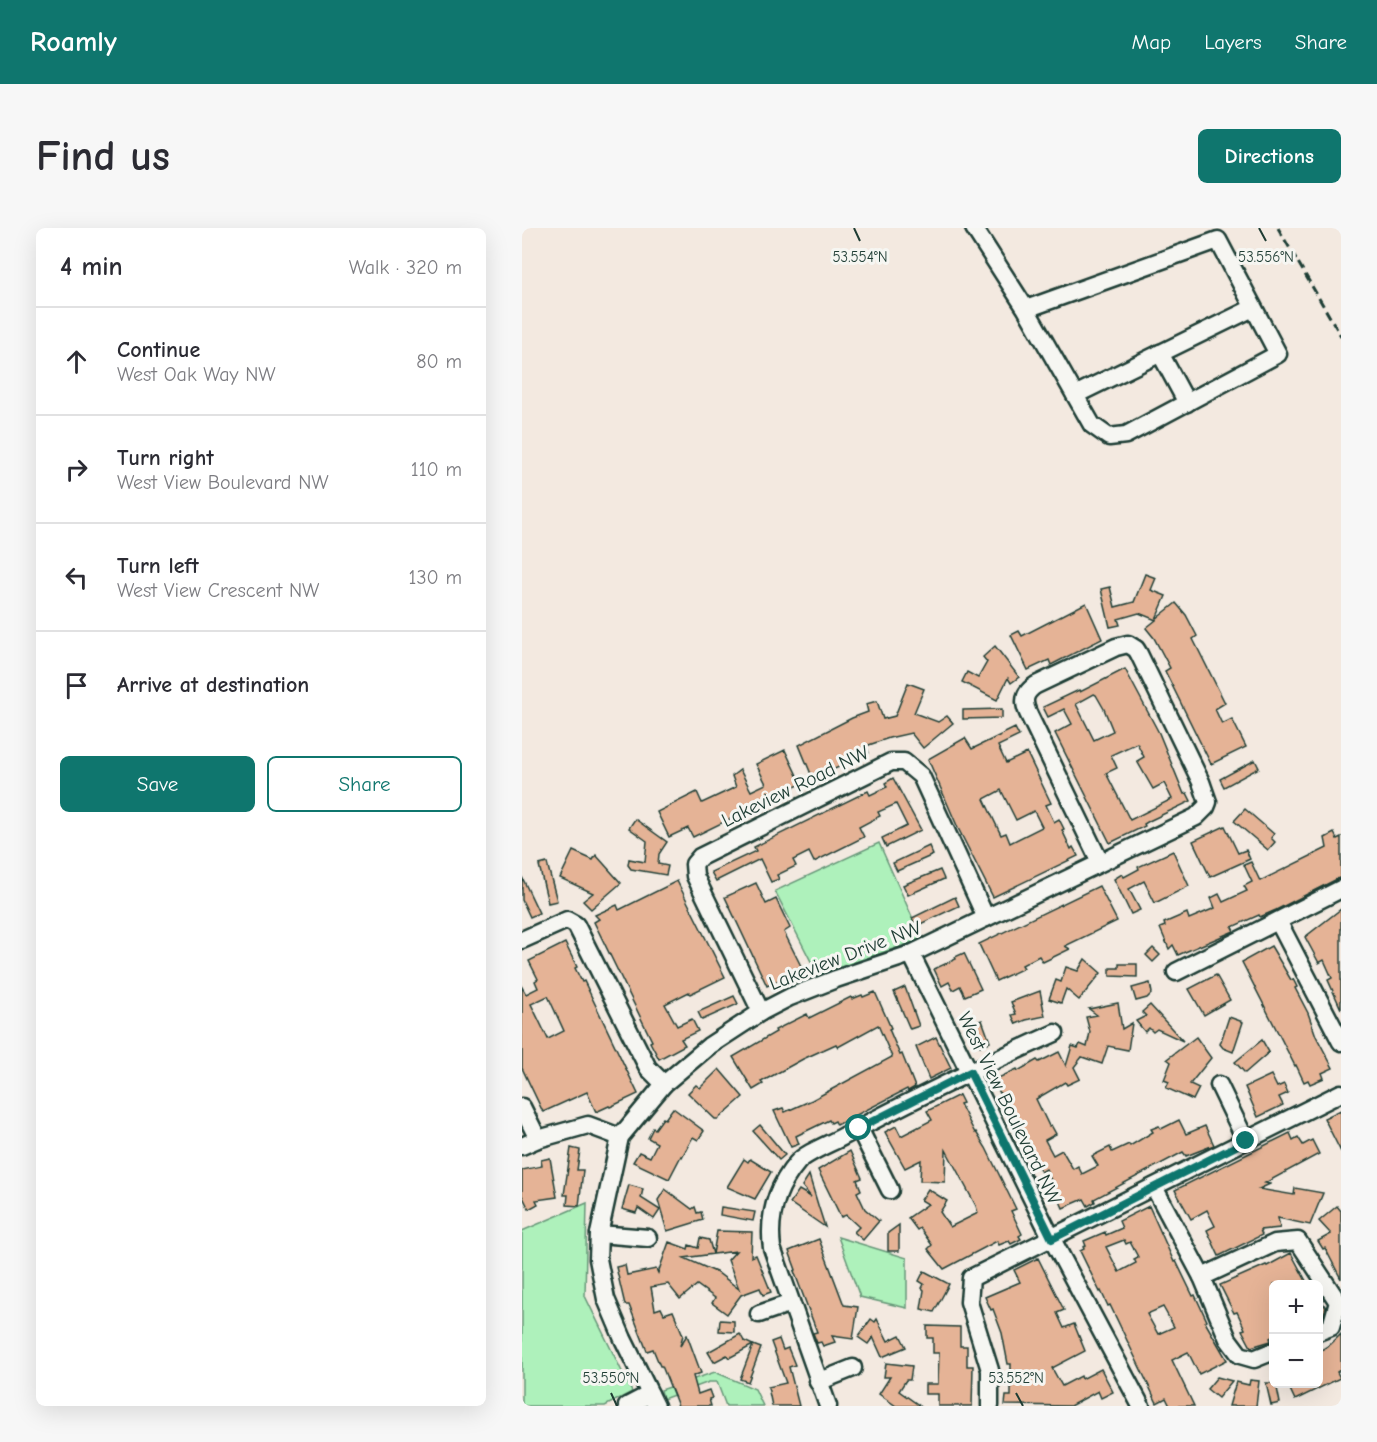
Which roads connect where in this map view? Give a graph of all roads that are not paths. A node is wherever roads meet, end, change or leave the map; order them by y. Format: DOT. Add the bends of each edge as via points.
graph roads {
  1 [pos="974,228"];
  2 [pos="1253,308"];
  3 [pos="1026,309"];
  4 [pos="1161,353"];
  5 [pos="1075,395"];
  6 [pos="1187,403"];
  7 [pos="1100,862"];
  8 [pos="1341,889"];
  9 [pos="986,918"];
  10 [pos="1278,921"];
  11 [pos="522,940"];
  12 [pos="911,954"];
  13 [pos="1176,972"];
  14 [pos="761,1012"];
  15 [pos="1055,1033"];
  16 [pos="1341,1042"];
  17 [pos="970,1072"];
  18 [pos="664,1084"];
  19 [pos="1219,1085"];
  20 [pos="1341,1093"];
  21 [pos="522,1107"];
  22 [pos="859,1128"];
  23 [pos="620,1137"];
  24 [pos="538,1139"];
  25 [pos="1246,1141"];
  26 [pos="522,1146"];
  27 [pos="1154,1187"];
  28 [pos="890,1190"];
  29 [pos="599,1234"];
  30 [pos="648,1238"];
  31 [pos="1052,1239"];
  32 [pos="1202,1277"];
  33 [pos="791,1303"];
  34 [pos="759,1314"];
  35 [pos="1323,1330"];
  36 [pos="1269,1353"];
  37 [pos="853,1368"];
  38 [pos="819,1382"];
  39 [pos="653,1400"];
  40 [pos="1138,1405"];
  41 [pos="627,1406"];
  42 [pos="828,1406"];
  43 [pos="990,1406"];
  1 -- 3 [label="street"];
  2 -- 3 [label="street" via="1218,240"];
  2 -- 4 [label="street"];
  2 -- 6 [label="street" via="1278,354"];
  3 -- 5 [label="street"];
  4 -- 5 [label="street"];
  4 -- 6 [label="street"];
  5 -- 6 [label="street" via="1092,425 1109,437 1126,435"];
  7 -- 7 [label="street, Lakeview Drive NW" via="1196,817 1206,807 1207,796 1201,782 1132,646 1116,647 1036,685 1025,697 1025,707"];
  7 -- 9 [label="street, Lakeview Drive NW"];
  8 -- 10 [label="street"];
  9 -- 12 [label="street, Lakeview Drive NW"];
  9 -- 14 [label="street, Lakeview Road NW" via="921,776 904,762 891,762 700,857 694,864 695,876"];
  10 -- 13 [label="street"];
  10 -- 16 [label="street"];
  11 -- 18 [label="street" via="567,920 576,925 648,1068"];
  12 -- 14 [label="street, Lakeview Drive NW" via="836,979"];
  12 -- 17 [label="street, West View Boulevard NW"];
  14 -- 18 [label="street, Lakeview Drive NW" via="709,1046"];
  15 -- 17 [label="street"];
  17 -- 22 [label="street"];
  17 -- 31 [label="street, West View Boulevard NW"];
  18 -- 23 [label="street, Lakeview Drive NW"];
  19 -- 25 [label="street"];
  20 -- 25 [label="street"];
  21 -- 24 [label="street"];
  22 -- 28 [label="street"];
  22 -- 33 [label="street" via="798,1161 777,1195 771,1221 772,1248"];
  23 -- 24 [label="street" via="588,1125"];
  23 -- 29 [label="street, Lakeview Drive NW"];
  24 -- 26 [label="street"];
  25 -- 27 [label="street"];
  27 -- 31 [label="street"];
  27 -- 32 [label="street"];
  29 -- 30 [label="street"];
  29 -- 39 [label="street, Lakeview Drive NW" via="598,1259 606,1299"];
  31 -- 40 [label="street, West View Boulevard NW"];
  31 -- 43 [label="street" via="971,1278 969,1302 990,1370"];
  32 -- 35 [label="street" via="1275,1243 1298,1240 1338,1302 1331,1327"];
  32 -- 36 [label="street" via="1228,1339 1240,1355 1254,1359"];
  33 -- 34 [label="street"];
  33 -- 38 [label="street"];
  37 -- 38 [label="street"];
  38 -- 42 [label="street"];
  39 -- 41 [label="street"];
}
